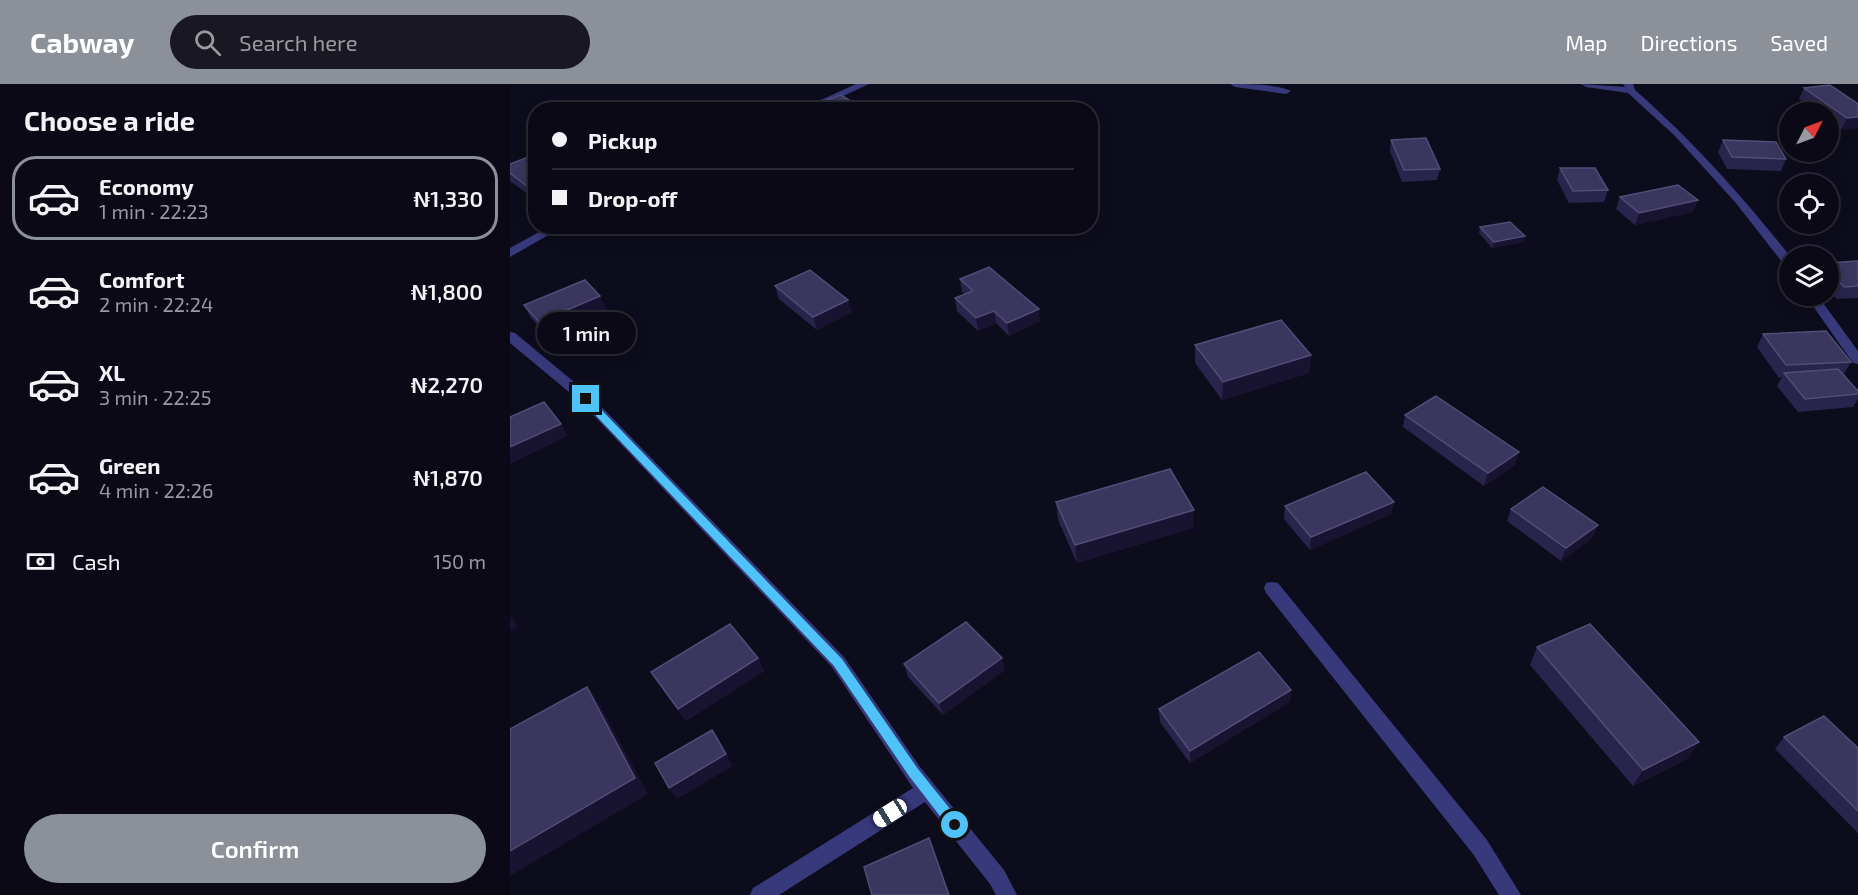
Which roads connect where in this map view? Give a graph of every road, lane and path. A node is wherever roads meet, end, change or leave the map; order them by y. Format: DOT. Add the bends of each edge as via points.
graph roads {
  1 [pos="864,84"];
  2 [pos="1235,84"];
  3 [pos="1586,84"];
  4 [pos="1630,88"];
  5 [pos="1286,91"];
  6 [pos="822,102"];
  7 [pos="544,234"];
  8 [pos="1779,250"];
  9 [pos="510,253"];
  10 [pos="1819,306"];
  11 [pos="510,336"];
  12 [pos="1858,360"];
  13 [pos="1272,588"];
  14 [pos="927,790"];
  15 [pos="760,895"];
  16 [pos="1006,895"];
  17 [pos="1512,895"];
  1 -- 6 [label="street"];
  2 -- 5 [label="street"];
  3 -- 4 [label="street"];
  4 -- 8 [label="street" via="1694,150"];
  7 -- 9 [label="street"];
  10 -- 12 [label="street"];
  11 -- 14 [label="street" via="586,399 838,662"];
  13 -- 17 [label="street" via="1480,847"];
  14 -- 15 [label="street"];
  14 -- 16 [label="street" via="997,877"];
}
